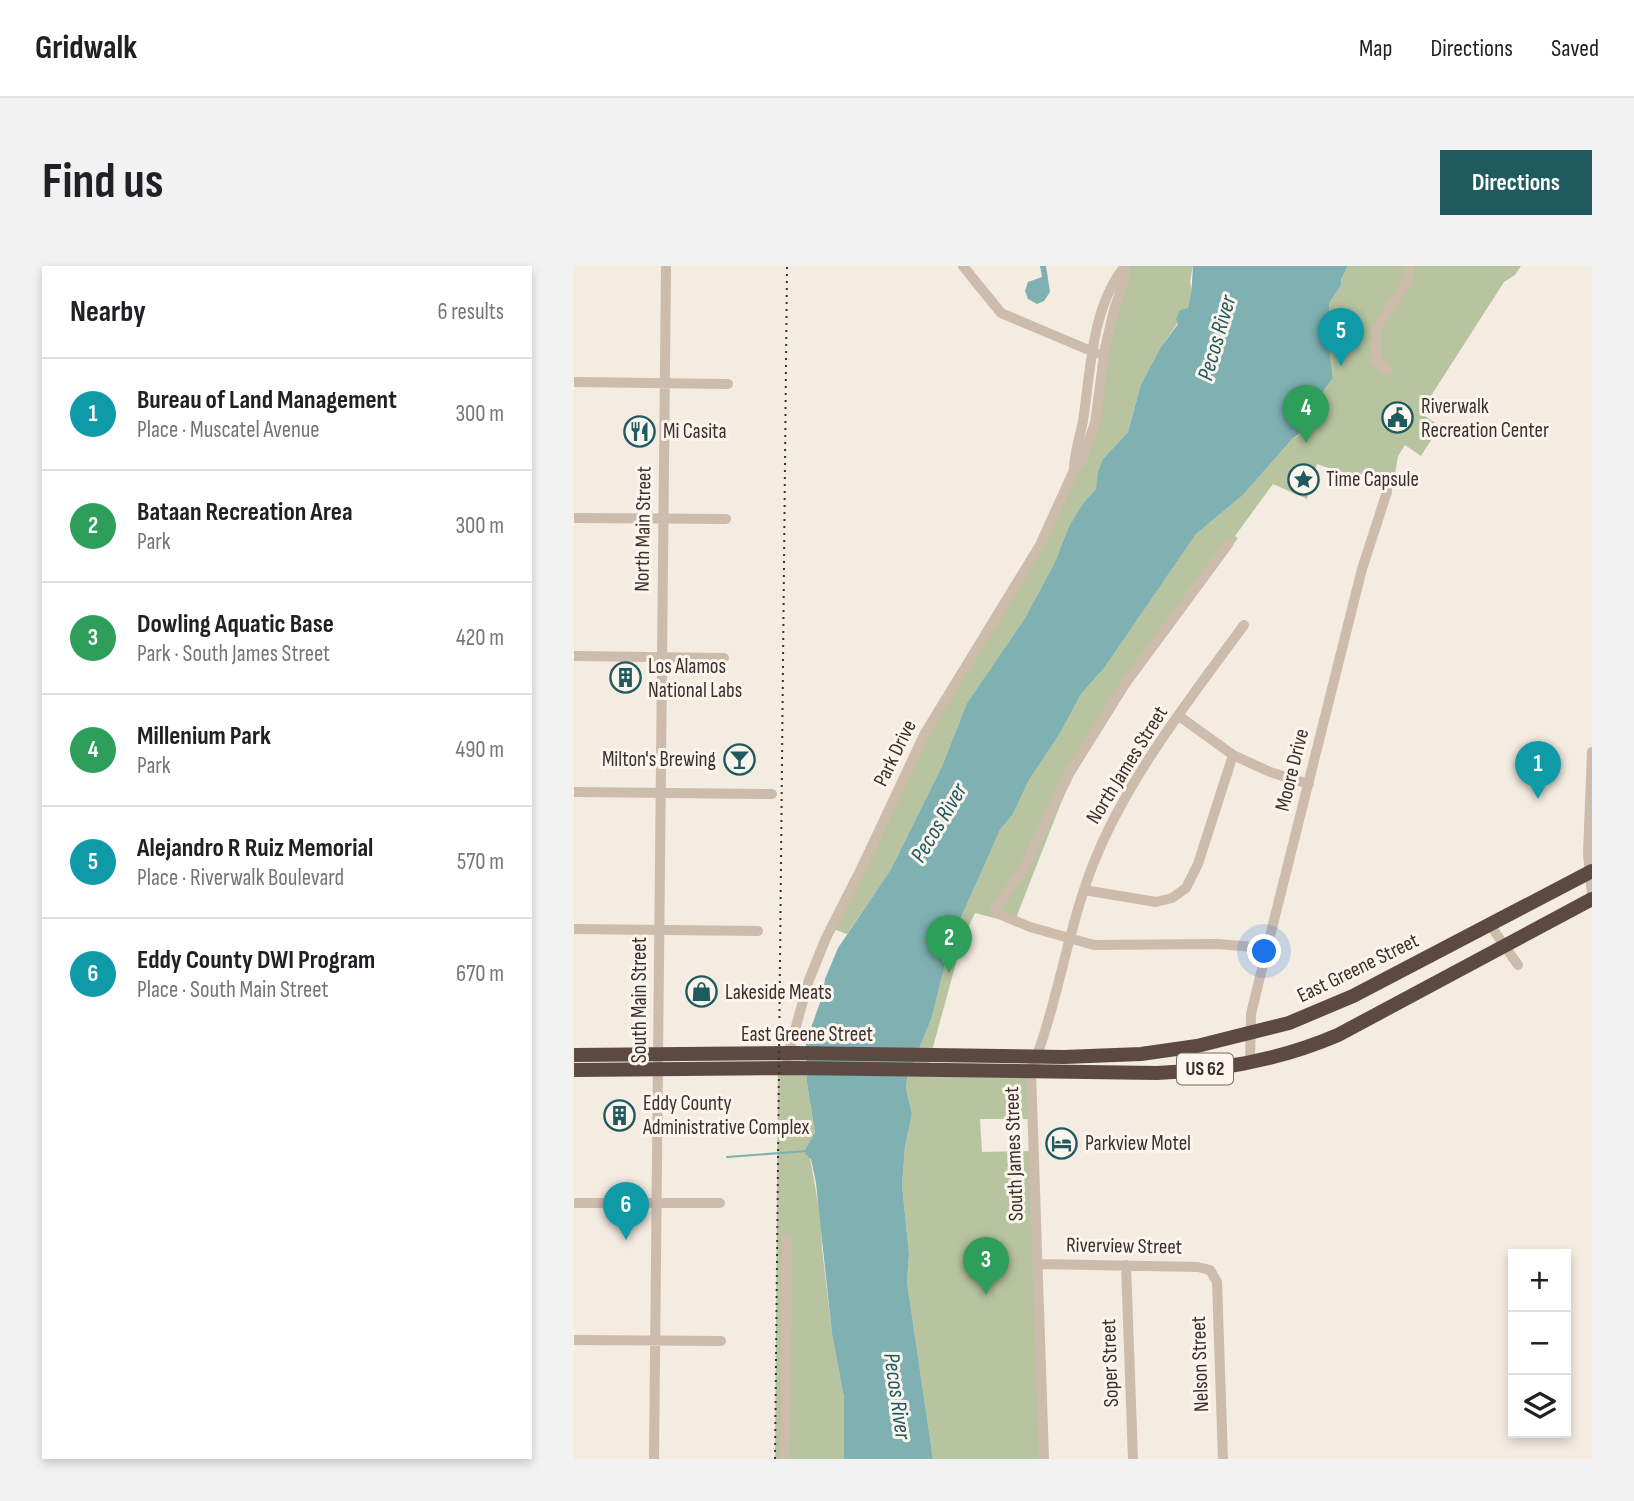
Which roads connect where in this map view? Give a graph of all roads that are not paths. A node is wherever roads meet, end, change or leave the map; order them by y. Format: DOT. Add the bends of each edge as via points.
graph roads {
  1 [pos="666,266"];
  2 [pos="963,266"];
  3 [pos="1410,266"];
  4 [pos="1124,267"];
  5 [pos="1092,352"];
  6 [pos="1103,356"];
  7 [pos="1388,370"];
  8 [pos="574,382"];
  9 [pos="665,383"];
  10 [pos="728,384"];
  11 [pos="1074,470"];
  12 [pos="1387,492"];
  13 [pos="574,519"];
  14 [pos="663,519"];
  15 [pos="726,519"];
  16 [pos="1229,543"];
  17 [pos="1244,625"];
  18 [pos="574,656"];
  19 [pos="661,657"];
  20 [pos="724,658"];
  21 [pos="1178,716"];
  22 [pos="1592,752"];
  23 [pos="1233,755"];
  24 [pos="1309,783"];
  25 [pos="574,792"];
  26 [pos="660,793"];
  27 [pos="772,794"];
  28 [pos="1590,872"];
  29 [pos="1084,890"];
  30 [pos="1592,897"];
  31 [pos="1490,925"];
  32 [pos="574,929"];
  33 [pos="659,930"];
  34 [pos="758,931"];
  35 [pos="1070,938"];
  36 [pos="1504,946"];
  37 [pos="1267,948"];
  38 [pos="1518,965"];
  39 [pos="1250,1035"];
  40 [pos="794,1054"];
  41 [pos="574,1055"];
  42 [pos="1125,1055"];
  43 [pos="1037,1057"];
  44 [pos="1250,1061"];
  45 [pos="658,1063"];
  46 [pos="945,1063"];
  47 [pos="785,1068"];
  48 [pos="574,1070"];
  49 [pos="1031,1071"];
  50 [pos="1125,1073"];
  51 [pos="574,1203"];
  52 [pos="656,1203"];
  53 [pos="720,1203"];
  54 [pos="787,1238"];
  55 [pos="1037,1264"];
  56 [pos="1126,1265"];
  57 [pos="1210,1270"];
  58 [pos="574,1340"];
  59 [pos="655,1340"];
  60 [pos="720,1341"];
  61 [pos="654,1459"];
  62 [pos="785,1459"];
  63 [pos="1044,1459"];
  64 [pos="1133,1459"];
  65 [pos="1223,1459"];
  1 -- 9 [label="street, North Main Street"];
  2 -- 5 [label="street" via="1001,313"];
  3 -- 7 [label="street" via="1408,280 1377,327 1376,361"];
  4 -- 5 [label="street, Park Drive" via="1108,294"];
  4 -- 6 [label="street, Park Drive"];
  5 -- 6 [label="street"];
  5 -- 11 [label="street, Park Drive"];
  6 -- 11 [label="street, Park Drive" via="1095,423"];
  8 -- 9 [label="street"];
  9 -- 10 [label="street"];
  9 -- 14 [label="street, North Main Street"];
  11 -- 40 [label="street, Park Drive" via="1040,545 925,733 826,938 809,980"];
  12 -- 24 [label="street, Moore Drive" via="1362,569"];
  13 -- 14 [label="street"];
  14 -- 15 [label="street"];
  14 -- 19 [label="street, North Main Street"];
  16 -- 35 [label="street" via="1125,684 1069,772 1022,872 996,907 996,912 1014,921"];
  17 -- 21 [label="street, North James Street"];
  18 -- 19 [label="street"];
  19 -- 20 [label="street"];
  19 -- 26 [label="street, North Main Street"];
  21 -- 23 [label="street"];
  21 -- 29 [label="street, North James Street" via="1115,816"];
  22 -- 28 [label="street"];
  23 -- 24 [label="street"];
  23 -- 29 [label="street" via="1186,888 1156,902"];
  24 -- 37 [label="street, Moore Drive"];
  25 -- 26 [label="street"];
  26 -- 27 [label="street"];
  26 -- 33 [label="street, South Main Street"];
  28 -- 30 [label="street"];
  28 -- 31 [label="highway, East Greene Street / US 62"];
  29 -- 35 [label="street, North James Street"];
  30 -- 36 [label="highway, East Greene Street / US 62"];
  31 -- 36 [label="street"];
  31 -- 39 [label="highway, East Greene Street / US 62" via="1353,996"];
  32 -- 33 [label="street"];
  33 -- 34 [label="street"];
  33 -- 45 [label="street, South Main Street"];
  35 -- 37 [label="street" via="1094,945"];
  35 -- 43 [label="street, South James Street"];
  36 -- 38 [label="street"];
  36 -- 44 [label="highway, East Greene Street / US 62" via="1338,1035"];
  37 -- 39 [label="street, Moore Drive"];
  39 -- 42 [label="highway, East Greene Street / US 62"];
  39 -- 44 [label="street, Moore Drive"];
  40 -- 45 [label="highway, East Greene Street / US 62"];
  40 -- 46 [label="highway, East Greene Street / US 62"];
  40 -- 47 [label="street, Park Drive"];
  41 -- 45 [label="highway, US 62"];
  42 -- 43 [label="highway, East Greene Street / US 62"];
  42 -- 50 [label="highway"];
  43 -- 46 [label="highway, East Greene Street / US 62"];
  43 -- 49 [label="street, South James Street"];
  44 -- 50 [label="highway, East Greene Street / US 62" via="1192,1071"];
  45 -- 47 [label="highway, East Greene Street / US 62"];
  45 -- 48 [label="highway, US 62"];
  45 -- 52 [label="street, South Main Street"];
  46 -- 47 [label="highway, East Greene Street / US 62"];
  46 -- 49 [label="highway, East Greene Street / US 62"];
  49 -- 50 [label="highway, East Greene Street / US 62"];
  49 -- 55 [label="street, South James Street"];
  51 -- 52 [label="street"];
  52 -- 53 [label="street"];
  52 -- 59 [label="street, South Main Street"];
  54 -- 62 [label="street"];
  55 -- 56 [label="street, Riverview Street"];
  55 -- 63 [label="street, South James Street"];
  56 -- 57 [label="street, Riverview Street"];
  56 -- 64 [label="street, Soper Street"];
  57 -- 65 [label="street, Nelson Street" via="1217,1282"];
  58 -- 59 [label="street"];
  59 -- 60 [label="street"];
  59 -- 61 [label="street, South Main Street"];
}
